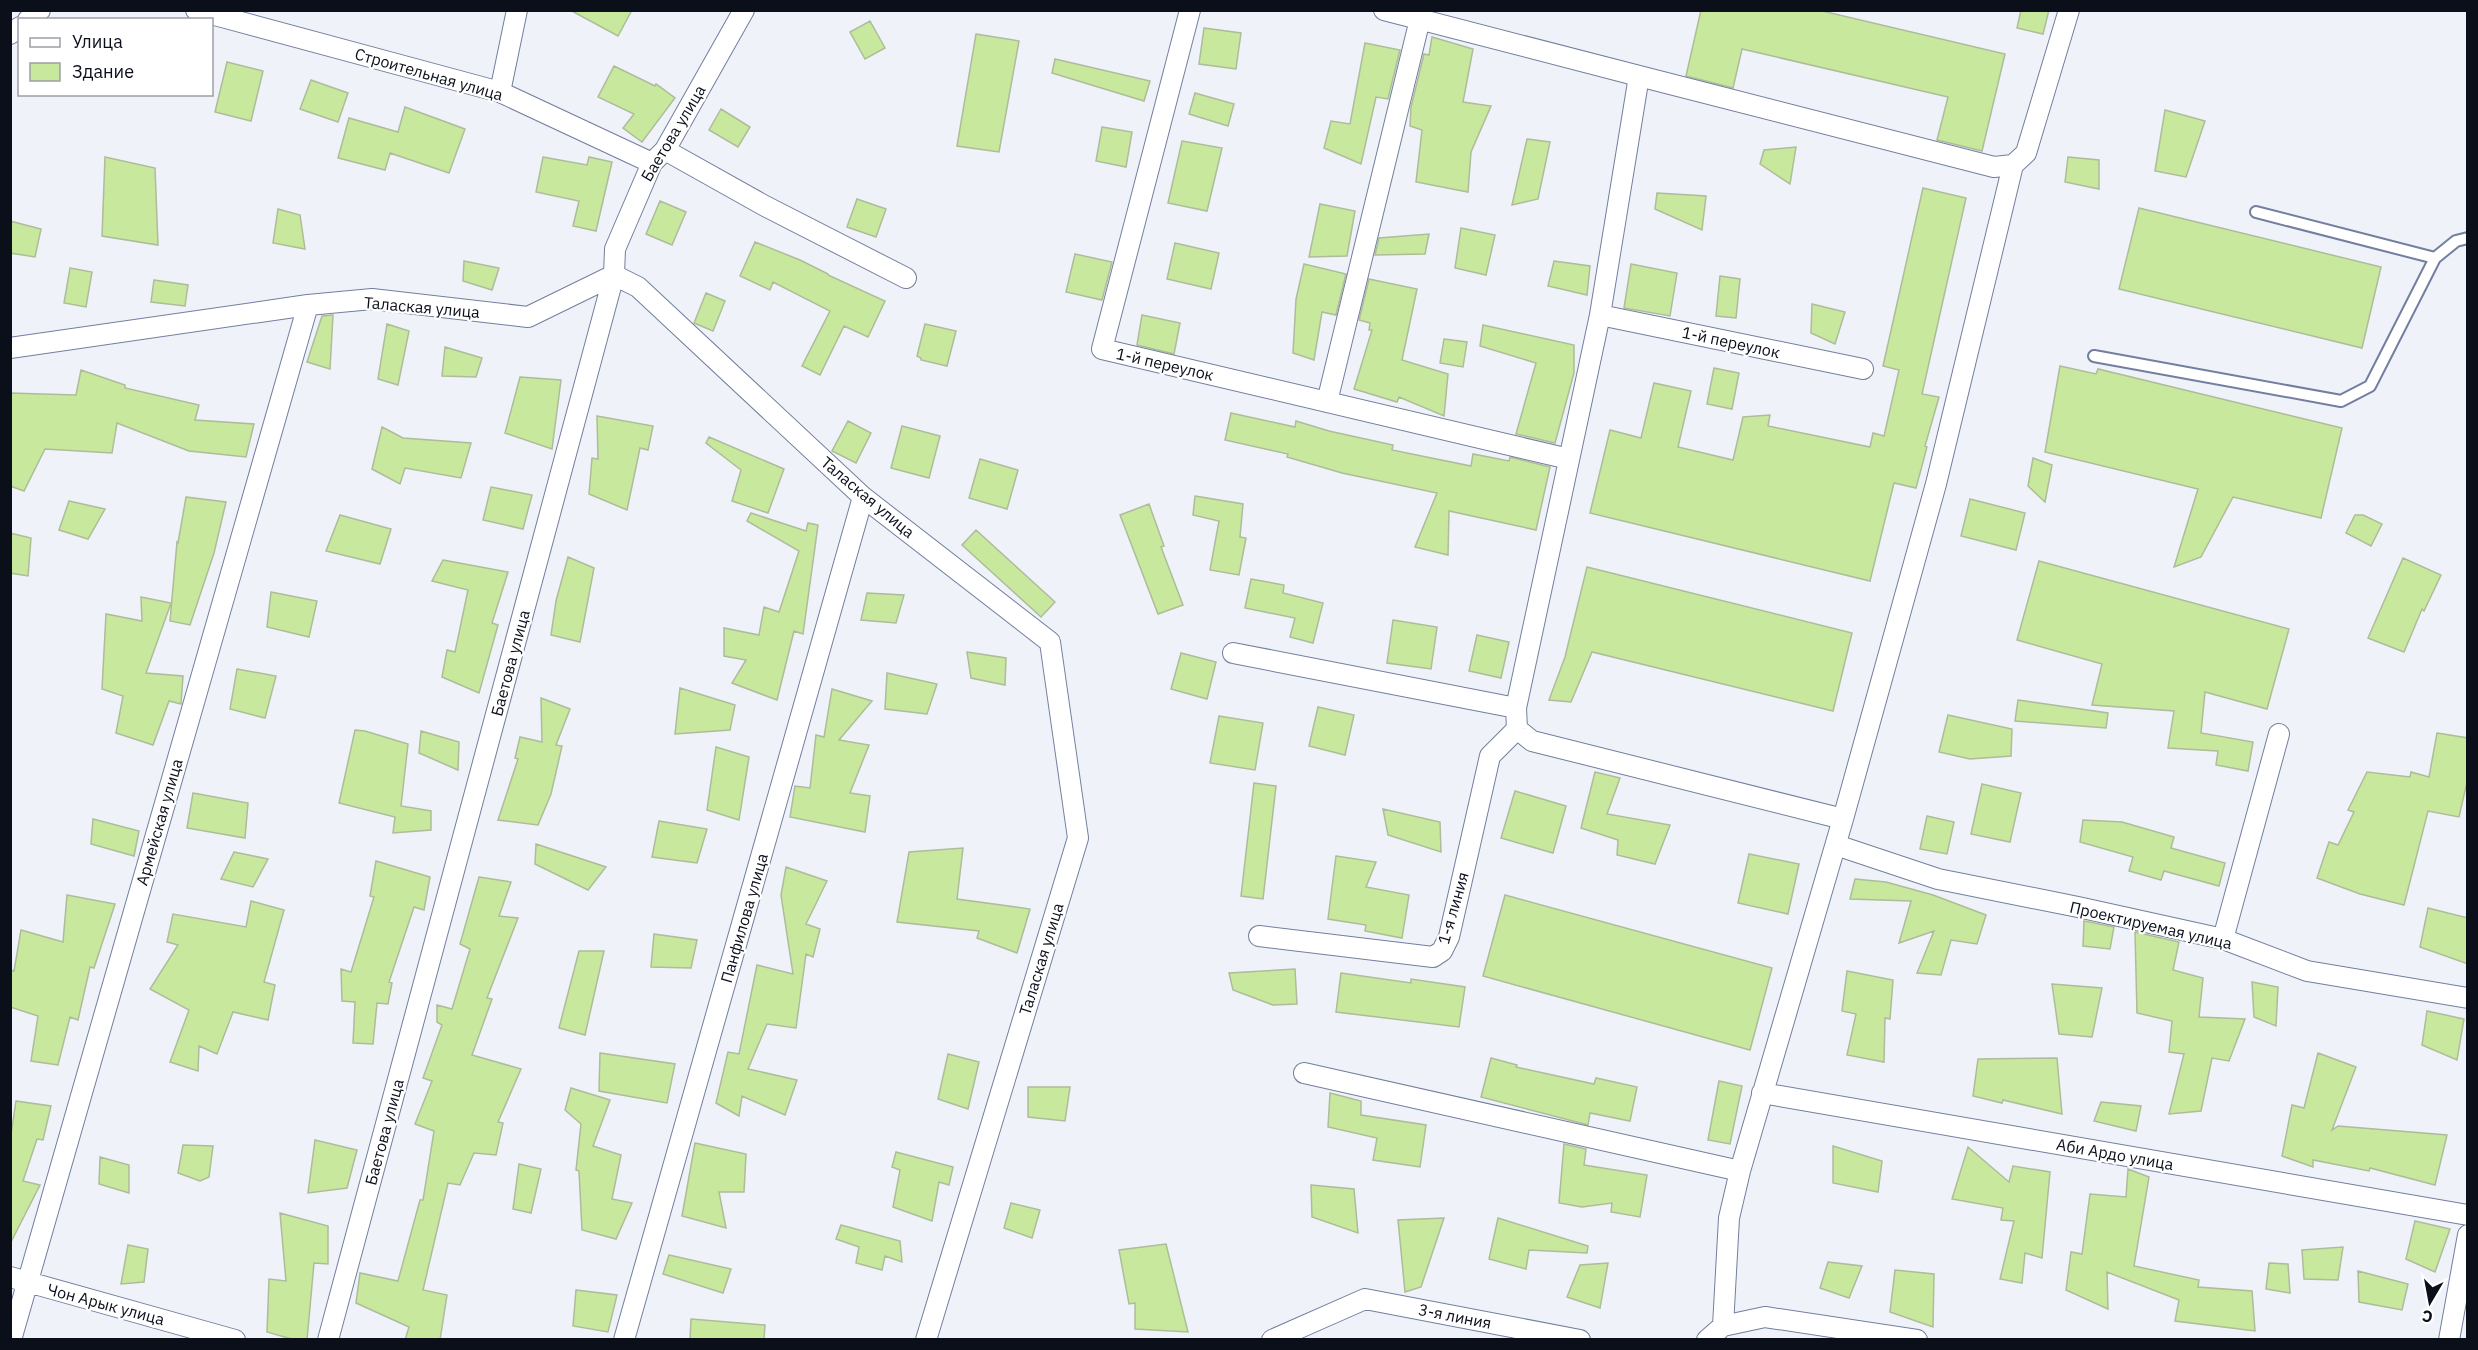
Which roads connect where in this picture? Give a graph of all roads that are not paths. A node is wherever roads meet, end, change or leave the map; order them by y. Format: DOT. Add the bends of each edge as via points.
graph roads {
  1 [pos="196,10"];
  2 [pos="517,10"];
  3 [pos="744,10"];
  4 [pos="1190,10"];
  5 [pos="1384,10"];
  6 [pos="2069,10"];
  7 [pos="1420,19"];
  8 [pos="1639,76"];
  9 [pos="500,92"];
  10 [pos="658,157"];
  11 [pos="2013,165"];
  12 [pos="2256,212"];
  13 [pos="2468,238"];
  14 [pos="2435,258"];
  15 [pos="614,275"];
  16 [pos="906,278"];
  17 [pos="308,306"];
  18 [pos="1600,315"];
  19 [pos="10,348"];
  20 [pos="2094,356"];
  21 [pos="1863,369"];
  22 [pos="1327,402"];
  23 [pos="1569,459"];
  24 [pos="863,497"];
  25 [pos="1233,653"];
  26 [pos="1516,708"];
  27 [pos="1517,729"];
  28 [pos="2279,734"];
  29 [pos="1843,819"];
  30 [pos="1836,845"];
  31 [pos="1259,936"];
  32 [pos="2223,939"];
  33 [pos="2468,998"];
  34 [pos="1304,1073"];
  35 [pos="1762,1093"];
  36 [pos="1740,1171"];
  37 [pos="2468,1215"];
  38 [pos="2468,1235"];
  39 [pos="19,1280"];
  40 [pos="2462,1306"];
  41 [pos="1723,1326"];
  42 [pos="11,1340"];
  43 [pos="235,1340"];
  44 [pos="328,1340"];
  45 [pos="624,1340"];
  46 [pos="927,1340"];
  47 [pos="1272,1340"];
  48 [pos="1580,1340"];
  49 [pos="1707,1340"];
  50 [pos="1917,1340"];
  51 [pos="2449,1340"];
  1 -- 9 [label="street, Строительная улица"];
  2 -- 9 [label="street"];
  3 -- 10 [label="street, Баетова улица"];
  4 -- 22 [label="street, 1-й переулок" via="1102,349"];
  5 -- 7 [label="street"];
  6 -- 11 [label="street" via="2026,153"];
  7 -- 8 [label="street"];
  7 -- 22 [label="street"];
  8 -- 11 [label="street" via="1994,167"];
  8 -- 18 [label="street"];
  9 -- 10 [label="street, Строительная улица"];
  10 -- 15 [label="street, Баетова улица" via="615,249"];
  10 -- 16 [label="street, Строительная улица"];
  11 -- 29 [label="street" via="1936,484"];
  12 -- 14 [label="lane"];
  13 -- 14 [label="lane" via="2457,241"];
  14 -- 20 [label="lane" via="2370,386 2341,401"];
  15 -- 17 [label="street, Талаская улица" via="528,317 372,299"];
  15 -- 24 [label="street, Талаская улица" via="638,287"];
  15 -- 44 [label="street, Баетова улица"];
  17 -- 19 [label="street, Талаская улица"];
  17 -- 39 [label="street, Армейская улица"];
  18 -- 21 [label="street, 1-й переулок"];
  18 -- 23 [label="street"];
  22 -- 23 [label="street, 1-й переулок"];
  23 -- 26 [label="street"];
  24 -- 45 [label="street, Панфилова улица"];
  24 -- 46 [label="street, Талаская улица" via="1050,642 1078,838"];
  25 -- 26 [label="street"];
  26 -- 27 [label="street"];
  27 -- 29 [label="street" via="1532,741"];
  27 -- 31 [label="street, 1-я линия" via="1490,756 1449,937 1442,951 1433,957"];
  28 -- 32 [label="street"];
  29 -- 30 [label="street"];
  30 -- 32 [label="street, Проектируемая улица" via="1938,879"];
  30 -- 35 [label="street"];
  32 -- 33 [label="street, Проектируемая улица" via="2307,971"];
  34 -- 36 [label="street"];
  35 -- 36 [label="street"];
  35 -- 37 [label="street, Аби Ардо улица"];
  36 -- 41 [label="street" via="1729,1218"];
  38 -- 40 [label="street"];
  39 -- 42 [label="street, Армейская улица"];
  39 -- 43 [label="street, Чон Арык улица"];
  40 -- 51 [label="street"];
  41 -- 49 [label="street"];
  41 -- 50 [label="street" via="1765,1317"];
  47 -- 48 [label="street, 3-я линия" via="1365,1299"];
}
